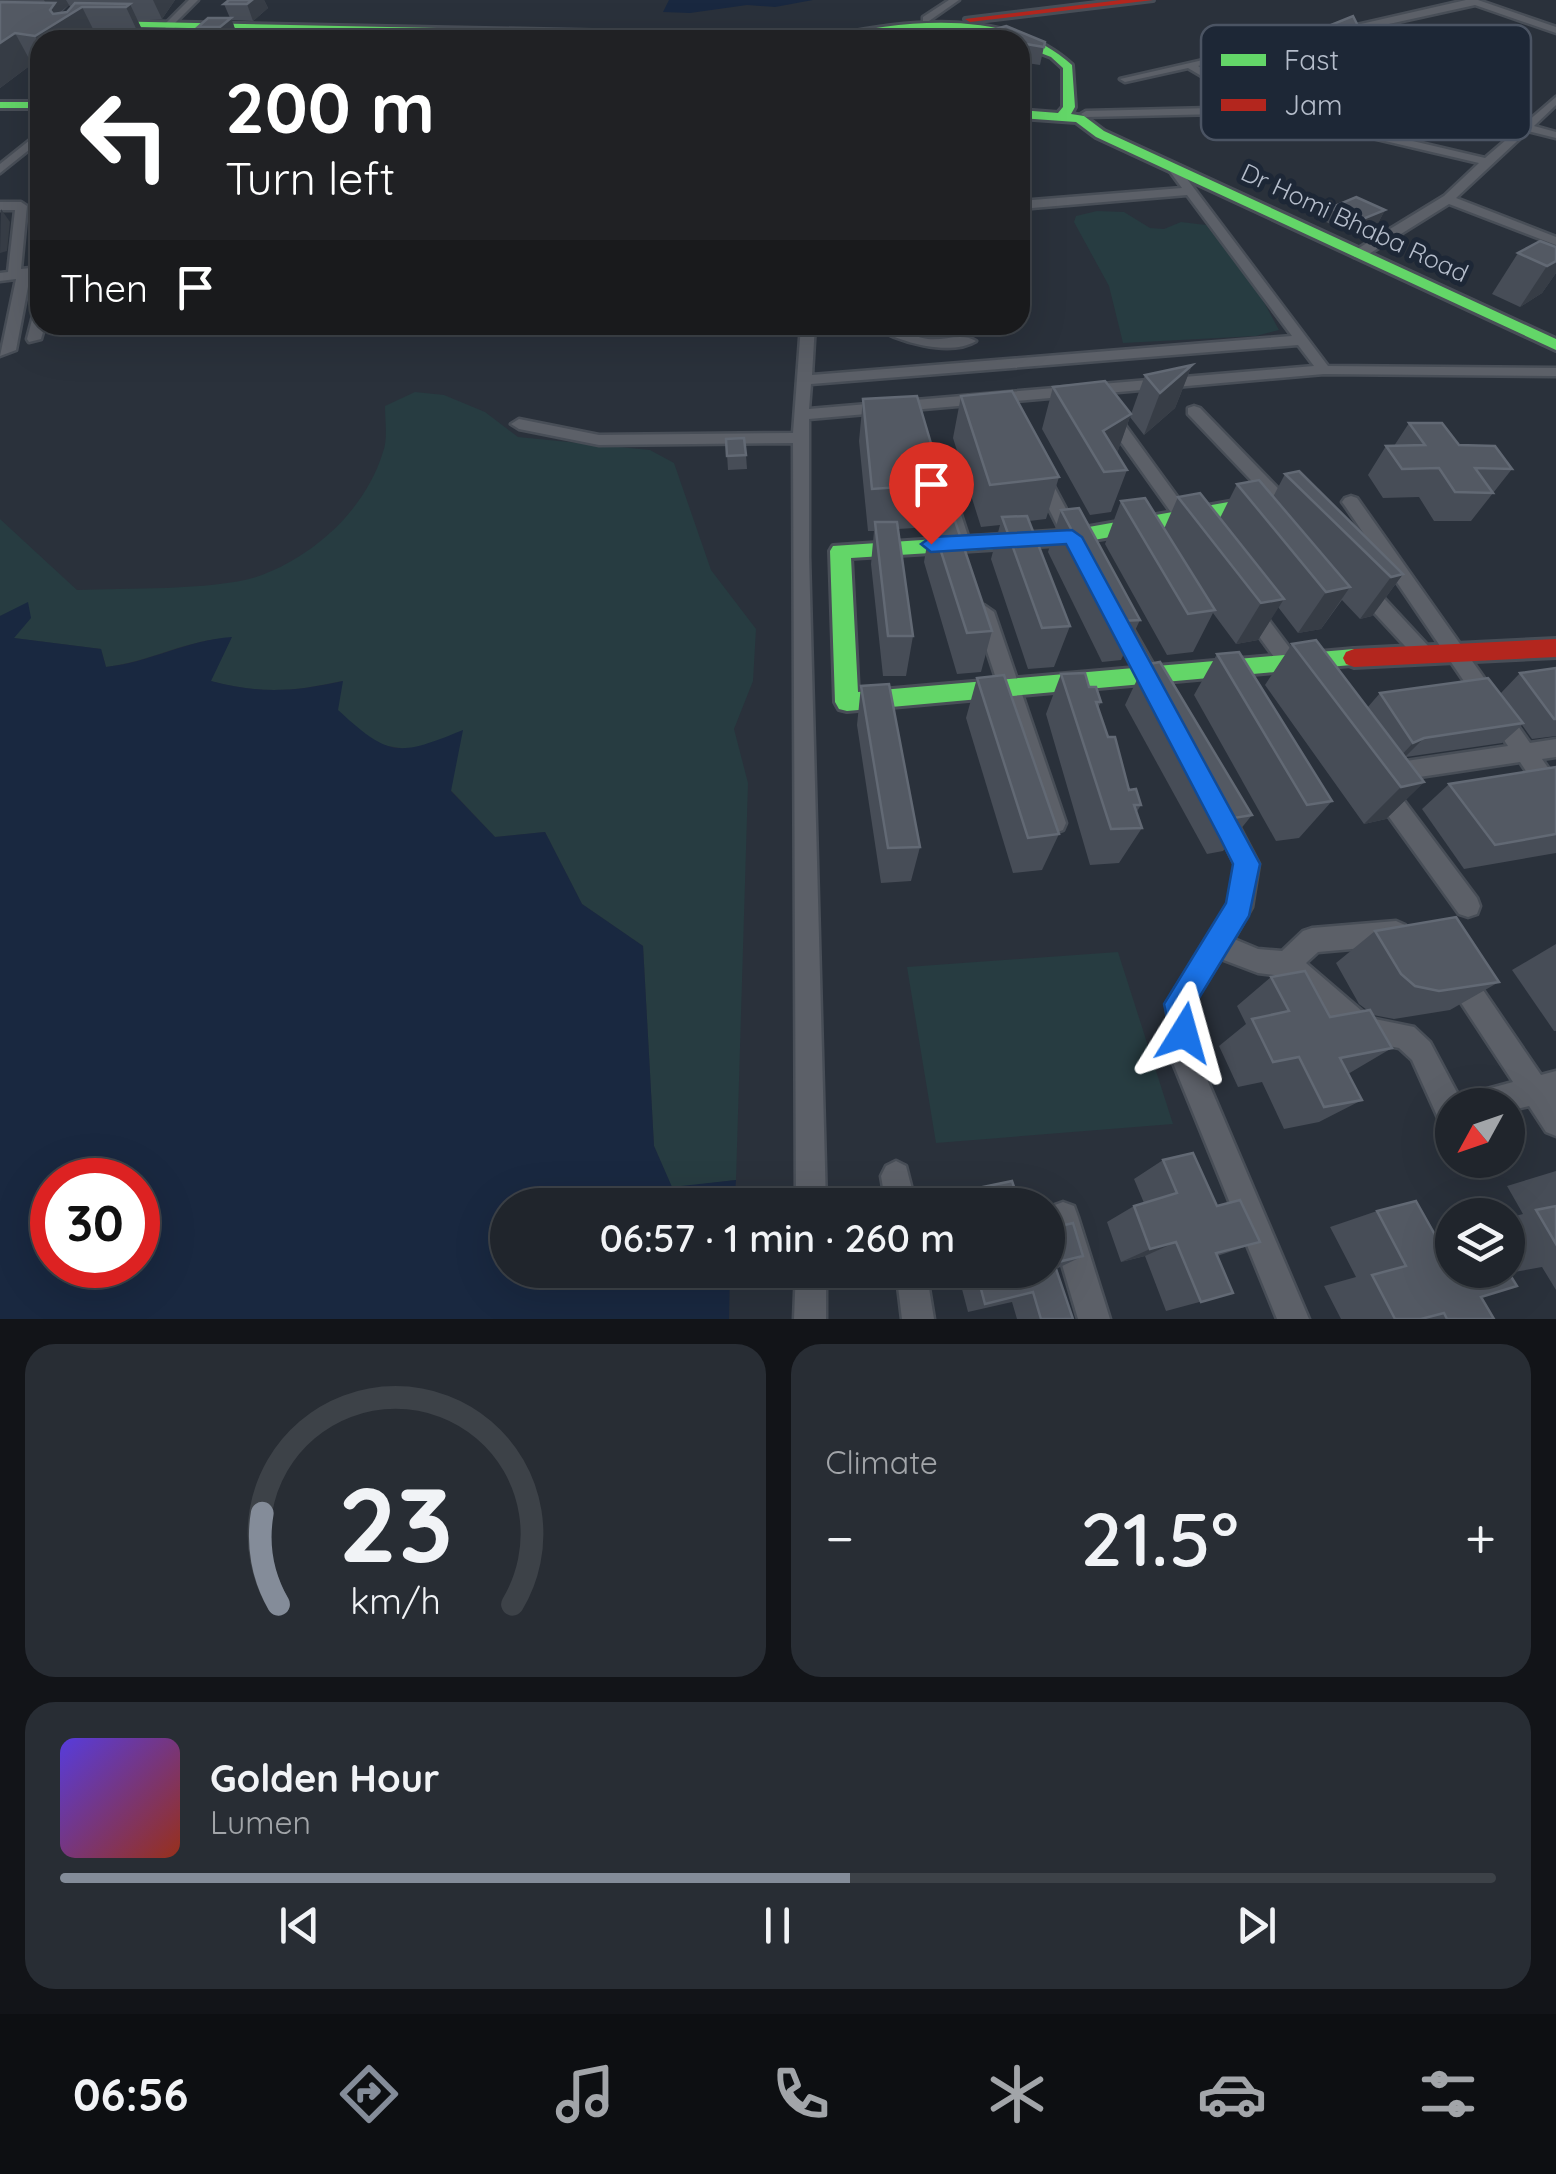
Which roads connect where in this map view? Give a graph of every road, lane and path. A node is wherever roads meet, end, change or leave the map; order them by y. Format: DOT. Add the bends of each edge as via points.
graph roads {
  1 [pos="194,0"];
  2 [pos="1148,0"];
  3 [pos="1472,1"];
  4 [pos="1102,3"];
  5 [pos="956,10"];
  6 [pos="73,24"];
  7 [pos="1366,25"];
  8 [pos="140,30"];
  9 [pos="175,30"];
  10 [pos="874,30"];
  11 [pos="998,30"];
  12 [pos="1556,30"];
  13 [pos="1030,45"];
  14 [pos="1201,63"];
  15 [pos="1190,65"];
  16 [pos="1201,72"];
  17 [pos="1125,79"];
  18 [pos="1556,100"];
  19 [pos="0,102"];
  20 [pos="30,102"];
  21 [pos="1201,111"];
  22 [pos="1030,113"];
  23 [pos="1076,114"];
  24 [pos="1531,122"];
  25 [pos="1531,128"];
  26 [pos="1556,135"];
  27 [pos="1394,140"];
  28 [pos="1511,140"];
  29 [pos="30,144"];
  30 [pos="1487,162"];
  31 [pos="1174,169"];
  32 [pos="0,170"];
  33 [pos="1190,191"];
  34 [pos="1448,198"];
  35 [pos="1030,204"];
  36 [pos="30,205"];
  37 [pos="0,206"];
  38 [pos="21,206"];
  39 [pos="30,232"];
  40 [pos="22,233"];
  41 [pos="1556,241"];
  42 [pos="1360,254"];
  43 [pos="30,273"];
  44 [pos="24,274"];
  45 [pos="0,277"];
  46 [pos="35,335"];
  47 [pos="807,335"];
  48 [pos="905,335"];
  49 [pos="959,335"];
  50 [pos="967,335"];
  51 [pos="34,338"];
  52 [pos="1552,339"];
  53 [pos="1300,340"];
  54 [pos="0,352"];
  55 [pos="970,367"];
  56 [pos="1324,370"];
  57 [pos="1556,372"];
  58 [pos="805,380"];
  59 [pos="1194,410"];
  60 [pos="519,424"];
  61 [pos="802,426"];
  62 [pos="1118,428"];
  63 [pos="932,448"];
  64 [pos="1029,453"];
  65 [pos="1279,500"];
  66 [pos="1351,502"];
  67 [pos="1184,518"];
  68 [pos="1306,528"];
  69 [pos="1077,546"];
  70 [pos="1207,550"];
  71 [pos="964,552"];
  72 [pos="1345,570"];
  73 [pos="1101,588"];
  74 [pos="979,598"];
  75 [pos="1242,598"];
  76 [pos="1556,648"];
  77 [pos="1452,652"];
  78 [pos="1424,654"];
  79 [pos="1288,661"];
  80 [pos="1148,675"];
  81 [pos="1010,689"];
  82 [pos="1310,692"];
  83 [pos="1166,709"];
  84 [pos="1556,748"];
  85 [pos="1523,753"];
  86 [pos="1366,768"];
  87 [pos="1406,770"];
  88 [pos="1211,795"];
  89 [pos="1556,797"];
  90 [pos="1056,823"];
  91 [pos="1468,906"];
  92 [pos="1216,945"];
  93 [pos="1287,964"];
  94 [pos="1439,1088"];
  95 [pos="1546,1089"];
  96 [pos="1556,1122"];
  97 [pos="812,1188"];
  98 [pos="1065,1224"];
  99 [pos="811,1288"];
  100 [pos="914,1288"];
  101 [pos="810,1319"];
  102 [pos="918,1319"];
  103 [pos="1094,1319"];
  104 [pos="1293,1319"];
  1 -- 9 [label="street"];
  2 -- 4 [label="street"];
  3 -- 7 [label="street"];
  3 -- 12 [label="street"];
  4 -- 5 [label="street"];
  5 -- 10 [label="street"];
  5 -- 11 [label="street"];
  6 -- 8 [label="street"];
  13 -- 23 [label="street" via="1064,60"];
  14 -- 15 [label="street"];
  15 -- 16 [label="street"];
  15 -- 17 [label="street"];
  18 -- 24 [label="street"];
  19 -- 20 [label="street"];
  21 -- 23 [label="street"];
  22 -- 23 [label="street"];
  23 -- 31 [label="street, Dr Homi Bhaba Road" via="1100,134"];
  25 -- 26 [label="street"];
  27 -- 30 [label="street"];
  28 -- 30 [label="street"];
  29 -- 32 [label="street"];
  30 -- 34 [label="street"];
  31 -- 33 [label="street"];
  31 -- 42 [label="street, Dr Homi Bhaba Road"];
  33 -- 35 [label="street"];
  33 -- 53 [label="street"];
  34 -- 41 [label="street"];
  34 -- 42 [label="street"];
  36 -- 38 [label="street"];
  37 -- 38 [label="street"];
  38 -- 40 [label="street"];
  39 -- 40 [label="street"];
  40 -- 44 [label="street" via="14,271"];
  42 -- 52 [label="street, Dr Homi Bhaba Road"];
  43 -- 44 [label="street"];
  44 -- 45 [label="street"];
  44 -- 54 [label="street" via="10,350"];
  46 -- 51 [label="street"];
  47 -- 58 [label="street"];
  48 -- 49 [label="street" via="925,343"];
  50 -- 55 [label="street"];
  53 -- 55 [label="street"];
  53 -- 56 [label="street"];
  55 -- 58 [label="street"];
  56 -- 57 [label="street"];
  56 -- 61 [label="street" via="916,408"];
  58 -- 61 [label="street"];
  59 -- 65 [label="street"];
  60 -- 61 [label="street" via="599,440"];
  61 -- 97 [label="street"];
  62 -- 67 [label="street"];
  63 -- 71 [label="street"];
  64 -- 69 [label="street"];
  65 -- 67 [label="street"];
  65 -- 68 [label="street"];
  66 -- 77 [label="street"];
  67 -- 69 [label="street"];
  67 -- 70 [label="street"];
  69 -- 71 [label="street"];
  71 -- 81 [label="street" via="840,551 847,702"];
  72 -- 78 [label="street"];
  73 -- 80 [label="street"];
  74 -- 81 [label="street"];
  75 -- 79 [label="street"];
  76 -- 77 [label="street"];
  77 -- 78 [label="street"];
  77 -- 85 [label="street"];
  78 -- 79 [label="street"];
  79 -- 80 [label="street"];
  79 -- 82 [label="street"];
  80 -- 81 [label="street"];
  80 -- 83 [label="street"];
  81 -- 90 [label="street"];
  84 -- 85 [label="street"];
  85 -- 87 [label="street"];
  85 -- 89 [label="street"];
  86 -- 91 [label="street"];
  88 -- 92 [label="street" via="1247,864 1240,907"];
  92 -- 93 [label="street"];
  92 -- 104 [label="street" via="1179,1004 1188,1063"];
  93 -- 94 [label="street" via="1364,1030 1406,1036"];
  93 -- 95 [label="street" via="1312,940 1433,939"];
  95 -- 96 [label="street"];
  98 -- 103 [label="street"];
  99 -- 101 [label="street"];
  100 -- 102 [label="street"];
}
